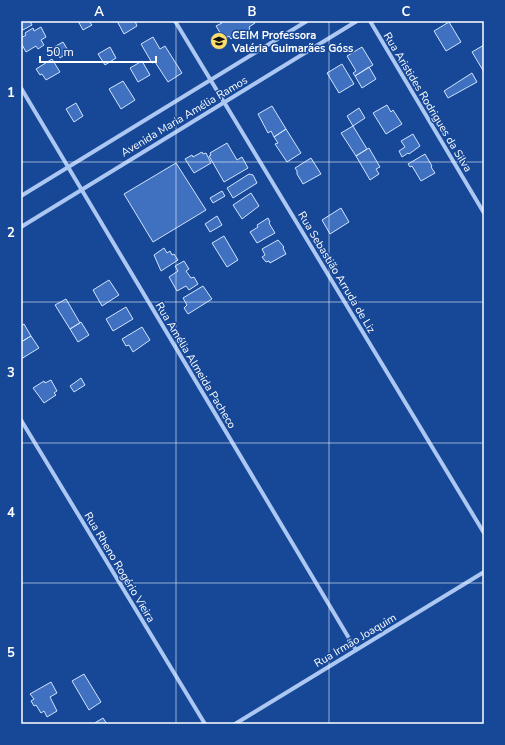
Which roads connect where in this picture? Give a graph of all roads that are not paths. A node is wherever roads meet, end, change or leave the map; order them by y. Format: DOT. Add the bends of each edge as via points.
graph roads {
  1 [pos="175,21"];
  2 [pos="307,21"];
  3 [pos="357,21"];
  4 [pos="370,21"];
  5 [pos="211,80"];
  6 [pos="21,88"];
  7 [pos="224,102"];
  8 [pos="68,167"];
  9 [pos="81,190"];
  10 [pos="21,196"];
  11 [pos="484,213"];
  12 [pos="21,226"];
  13 [pos="21,420"];
  14 [pos="484,533"];
  15 [pos="484,572"];
  16 [pos="356,650"];
  17 [pos="204,724"];
  18 [pos="236,724"];
  1 -- 5 [label="street, Rua Sebastião Arruda de Liz"];
  2 -- 5 [label="street, Avenida Maria Amélia Ramos"];
  3 -- 7 [label="street, Avenida Maria Amélia Ramos"];
  4 -- 11 [label="street, Rua Aristides Rodrigues da Silva"];
  5 -- 7 [label="street, Rua Sebastião Arruda de Liz"];
  5 -- 8 [label="street, Avenida Maria Amélia Ramos"];
  6 -- 8 [label="street, Rua Amélia Almeida Pacheco"];
  7 -- 9 [label="street, Avenida Maria Amélia Ramos"];
  7 -- 14 [label="street, Rua Sebastião Arruda de Liz"];
  8 -- 9 [label="street, Rua Amélia Almeida Pacheco"];
  8 -- 10 [label="street, Avenida Maria Amélia Ramos"];
  9 -- 12 [label="street, Avenida Maria Amélia Ramos"];
  9 -- 16 [label="street, Rua Amélia Almeida Pacheco"];
  13 -- 17 [label="street, Rua Rheno Rogério Vieira"];
  15 -- 16 [label="street, Rua Irmão Joaquim"];
  16 -- 18 [label="street, Rua Irmão Joaquim"];
}
